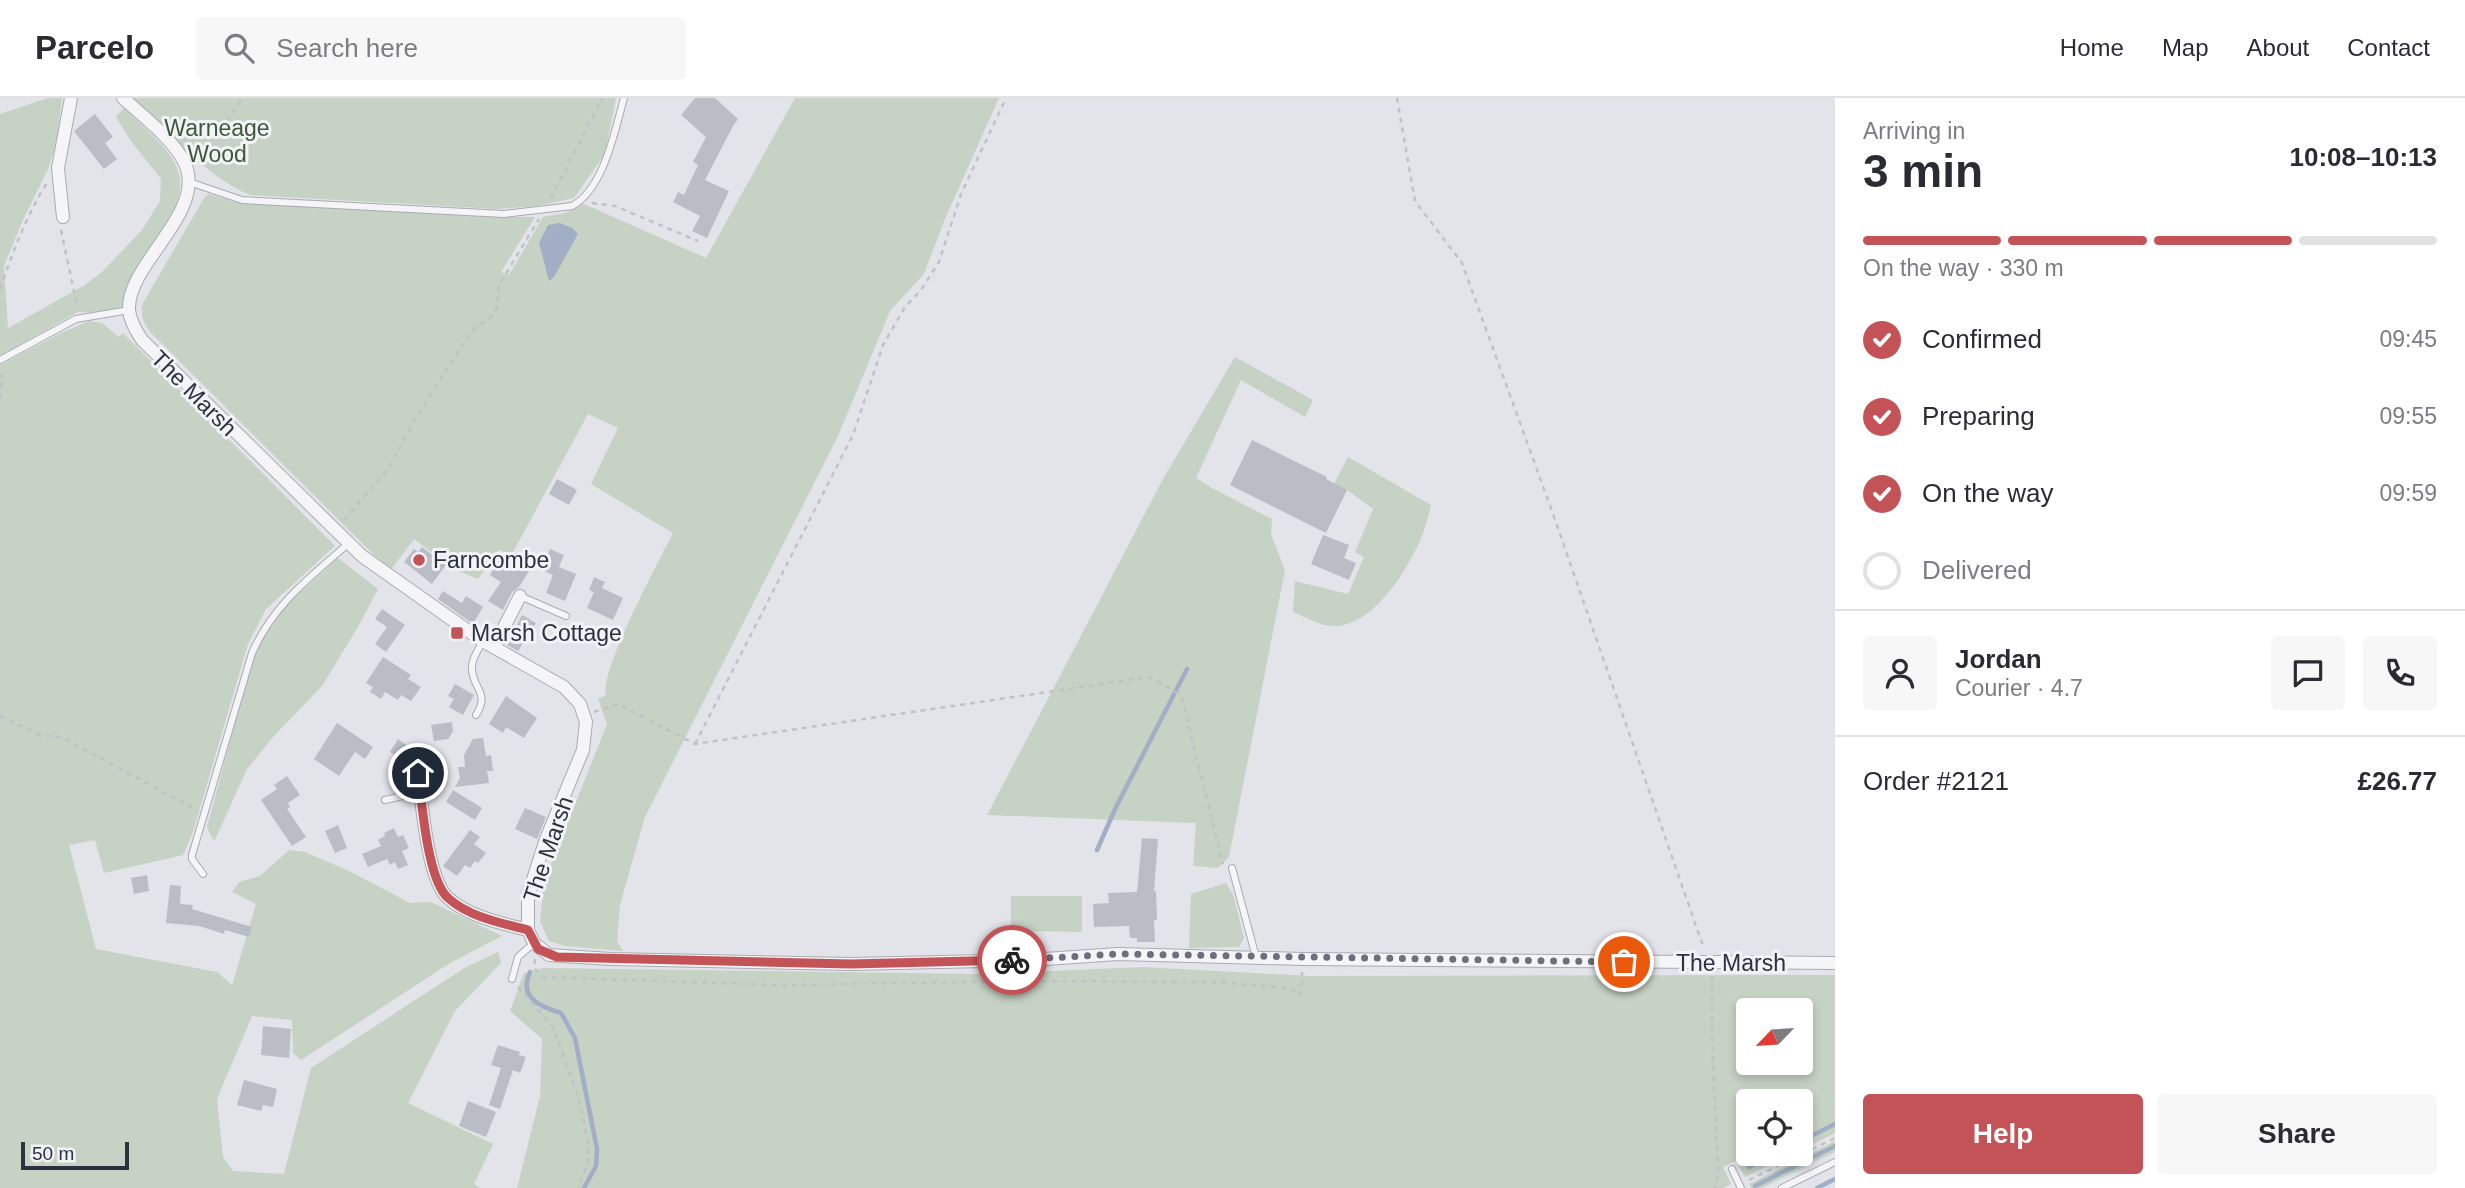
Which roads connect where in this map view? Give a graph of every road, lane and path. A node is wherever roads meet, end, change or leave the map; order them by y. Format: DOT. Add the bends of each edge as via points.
graph roads {
  1 [pos="71,98"];
  2 [pos="123,98"];
  3 [pos="243,98"];
  4 [pos="603,98"];
  5 [pos="624,98"];
  6 [pos="1006,98"];
  7 [pos="1397,98"];
  8 [pos="58,175"];
  9 [pos="188,176"];
  10 [pos="581,201"];
  11 [pos="544,210"];
  12 [pos="62,217"];
  13 [pos="698,241"];
  14 [pos="0,289"];
  15 [pos="129,310"];
  16 [pos="85,317"];
  17 [pos="0,360"];
  18 [pos="0,398"];
  19 [pos="335,532"];
  20 [pos="348,544"];
  21 [pos="520,596"];
  22 [pos="566,616"];
  23 [pos="488,644"];
  24 [pos="476,715"];
  25 [pos="585,715"];
  26 [pos="0,716"];
  27 [pos="695,744"];
  28 [pos="418,773"];
  29 [pos="420,792"];
  30 [pos="385,800"];
  31 [pos="204,814"];
  32 [pos="1232,868"];
  33 [pos="203,874"];
  34 [pos="528,930"];
  35 [pos="536,946"];
  36 [pos="1256,957"];
  37 [pos="1303,959"];
  38 [pos="1709,963"];
  39 [pos="1835,963"];
  40 [pos="512,979"];
  41 [pos="1835,1138"];
  42 [pos="1835,1162"];
  43 [pos="1732,1169"];
  44 [pos="1741,1186"];
  45 [pos="578,1188"];
  46 [pos="1715,1188"];
  47 [pos="1782,1188"];
  1 -- 8 [label="street"];
  2 -- 9 [label="street" via="180,155"];
  3 -- 9 [label="path"];
  4 -- 11 [label="path"];
  5 -- 10 [label="lane" via="610,149"];
  6 -- 27 [label="path" via="961,194 939,262 883,345 853,435"];
  7 -- 38 [label="path" via="1415,201 1462,263"];
  8 -- 12 [label="street"];
  8 -- 14 [label="path" via="46,184 26,219"];
  9 -- 11 [label="lane" via="242,200 505,214"];
  9 -- 15 [label="street" via="183,205 133,290"];
  10 -- 11 [label="lane"];
  10 -- 13 [label="path" via="615,206"];
  11 -- 19 [label="path" via="499,285 497,308 467,338 388,469"];
  12 -- 16 [label="path" via="76,300"];
  15 -- 16 [label="lane"];
  15 -- 19 [label="street, The Marsh" via="149,349"];
  16 -- 17 [label="lane"];
  17 -- 18 [label="path"];
  19 -- 20 [label="street, The Marsh"];
  20 -- 23 [label="street, The Marsh"];
  20 -- 31 [label="lane" via="276,610 261,632 241,684"];
  21 -- 22 [label="lane"];
  21 -- 23 [label="street"];
  23 -- 24 [label="lane" via="472,665 482,698"];
  23 -- 25 [label="street, The Marsh" via="564,687"];
  25 -- 27 [label="path" via="618,704"];
  25 -- 34 [label="street, The Marsh" via="583,750 528,895"];
  26 -- 31 [label="path" via="40,735 61,737"];
  27 -- 32 [label="path" via="1149,677 1181,695 1223,864"];
  28 -- 29 [label="street"];
  29 -- 30 [label="lane"];
  29 -- 34 [label="street" via="433,870 441,890 468,911"];
  31 -- 33 [label="lane" via="192,855"];
  32 -- 36 [label="lane"];
  34 -- 35 [label="street, The Marsh"];
  35 -- 36 [label="street, The Marsh" via="557,957 851,964 1087,955"];
  35 -- 37 [label="path" via="533,963 543,977 779,985 1213,982 1290,988 1301,996"];
  35 -- 40 [label="lane" via="518,957"];
  36 -- 37 [label="street, The Marsh"];
  37 -- 38 [label="street, The Marsh"];
  38 -- 39 [label="street, The Marsh"];
  38 -- 46 [label="path"];
  40 -- 45 [label="path" via="554,1027 574,1085 588,1161"];
  41 -- 44 [label="path"];
  42 -- 47 [label="lane"];
  43 -- 44 [label="lane"];
}
